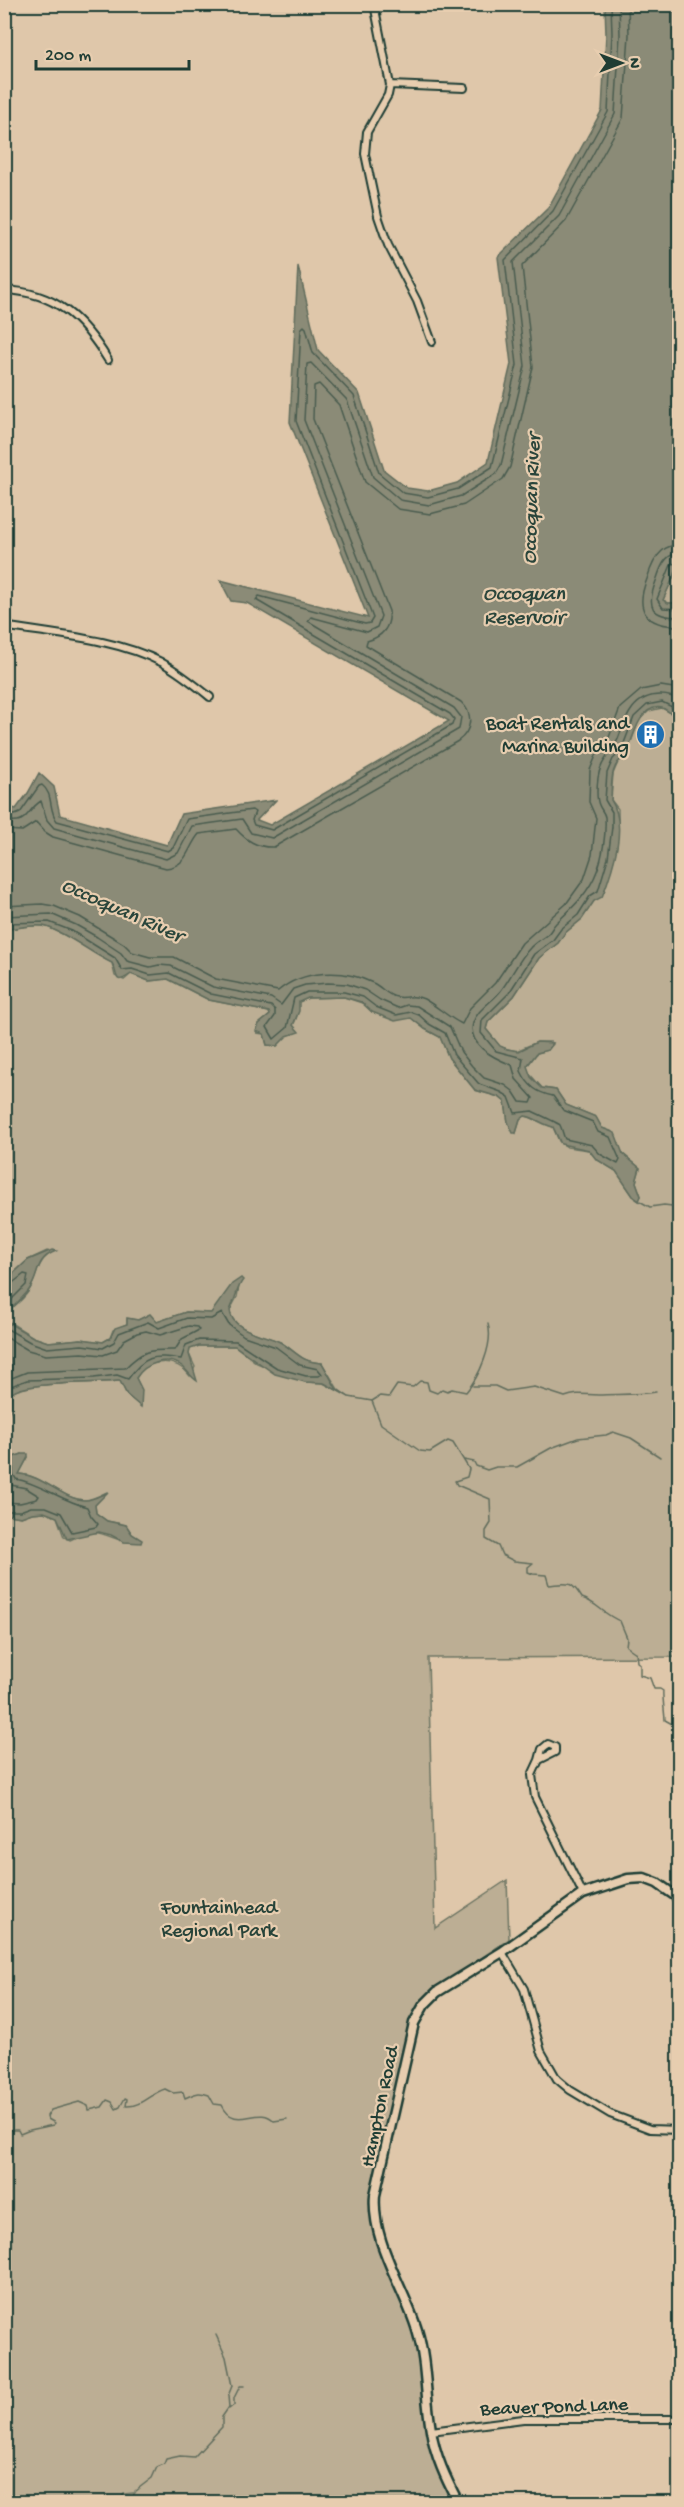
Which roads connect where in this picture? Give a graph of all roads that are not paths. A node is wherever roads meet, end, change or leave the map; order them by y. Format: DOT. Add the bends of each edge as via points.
graph roads {
  1 [pos="374,4"];
  2 [pos="390,85"];
  3 [pos="464,88"];
  4 [pos="4,290"];
  5 [pos="432,342"];
  6 [pos="108,360"];
  7 [pos="4,626"];
  8 [pos="210,697"];
  9 [pos="539,1760"];
  10 [pos="583,1894"];
  11 [pos="680,1899"];
  12 [pos="502,1952"];
  13 [pos="680,2130"];
  14 [pos="680,2419"];
  15 [pos="431,2431"];
  16 [pos="458,2502"];
  1 -- 2 [label="street"];
  2 -- 3 [label="street"];
  2 -- 5 [label="street" via="367,132 365,154 388,245 417,301"];
  4 -- 6 [label="street" via="33,294 68,311 89,331"];
  7 -- 8 [label="street" via="86,639 135,652 177,671"];
  9 -- 10 [label="street" via="532,1775 535,1797"];
  10 -- 11 [label="street, Hampton Road" via="628,1879 644,1878"];
  10 -- 12 [label="street, Hampton Road"];
  12 -- 13 [label="street" via="524,1989 542,2051 556,2079 610,2114 650,2129"];
  12 -- 15 [label="street, Hampton Road" via="437,1992 418,2014 375,2195 379,2230 421,2345"];
  14 -- 15 [label="street, Beaver Pond Lane" via="523,2419"];
  15 -- 16 [label="street, Hampton Road" via="439,2461"];
}
